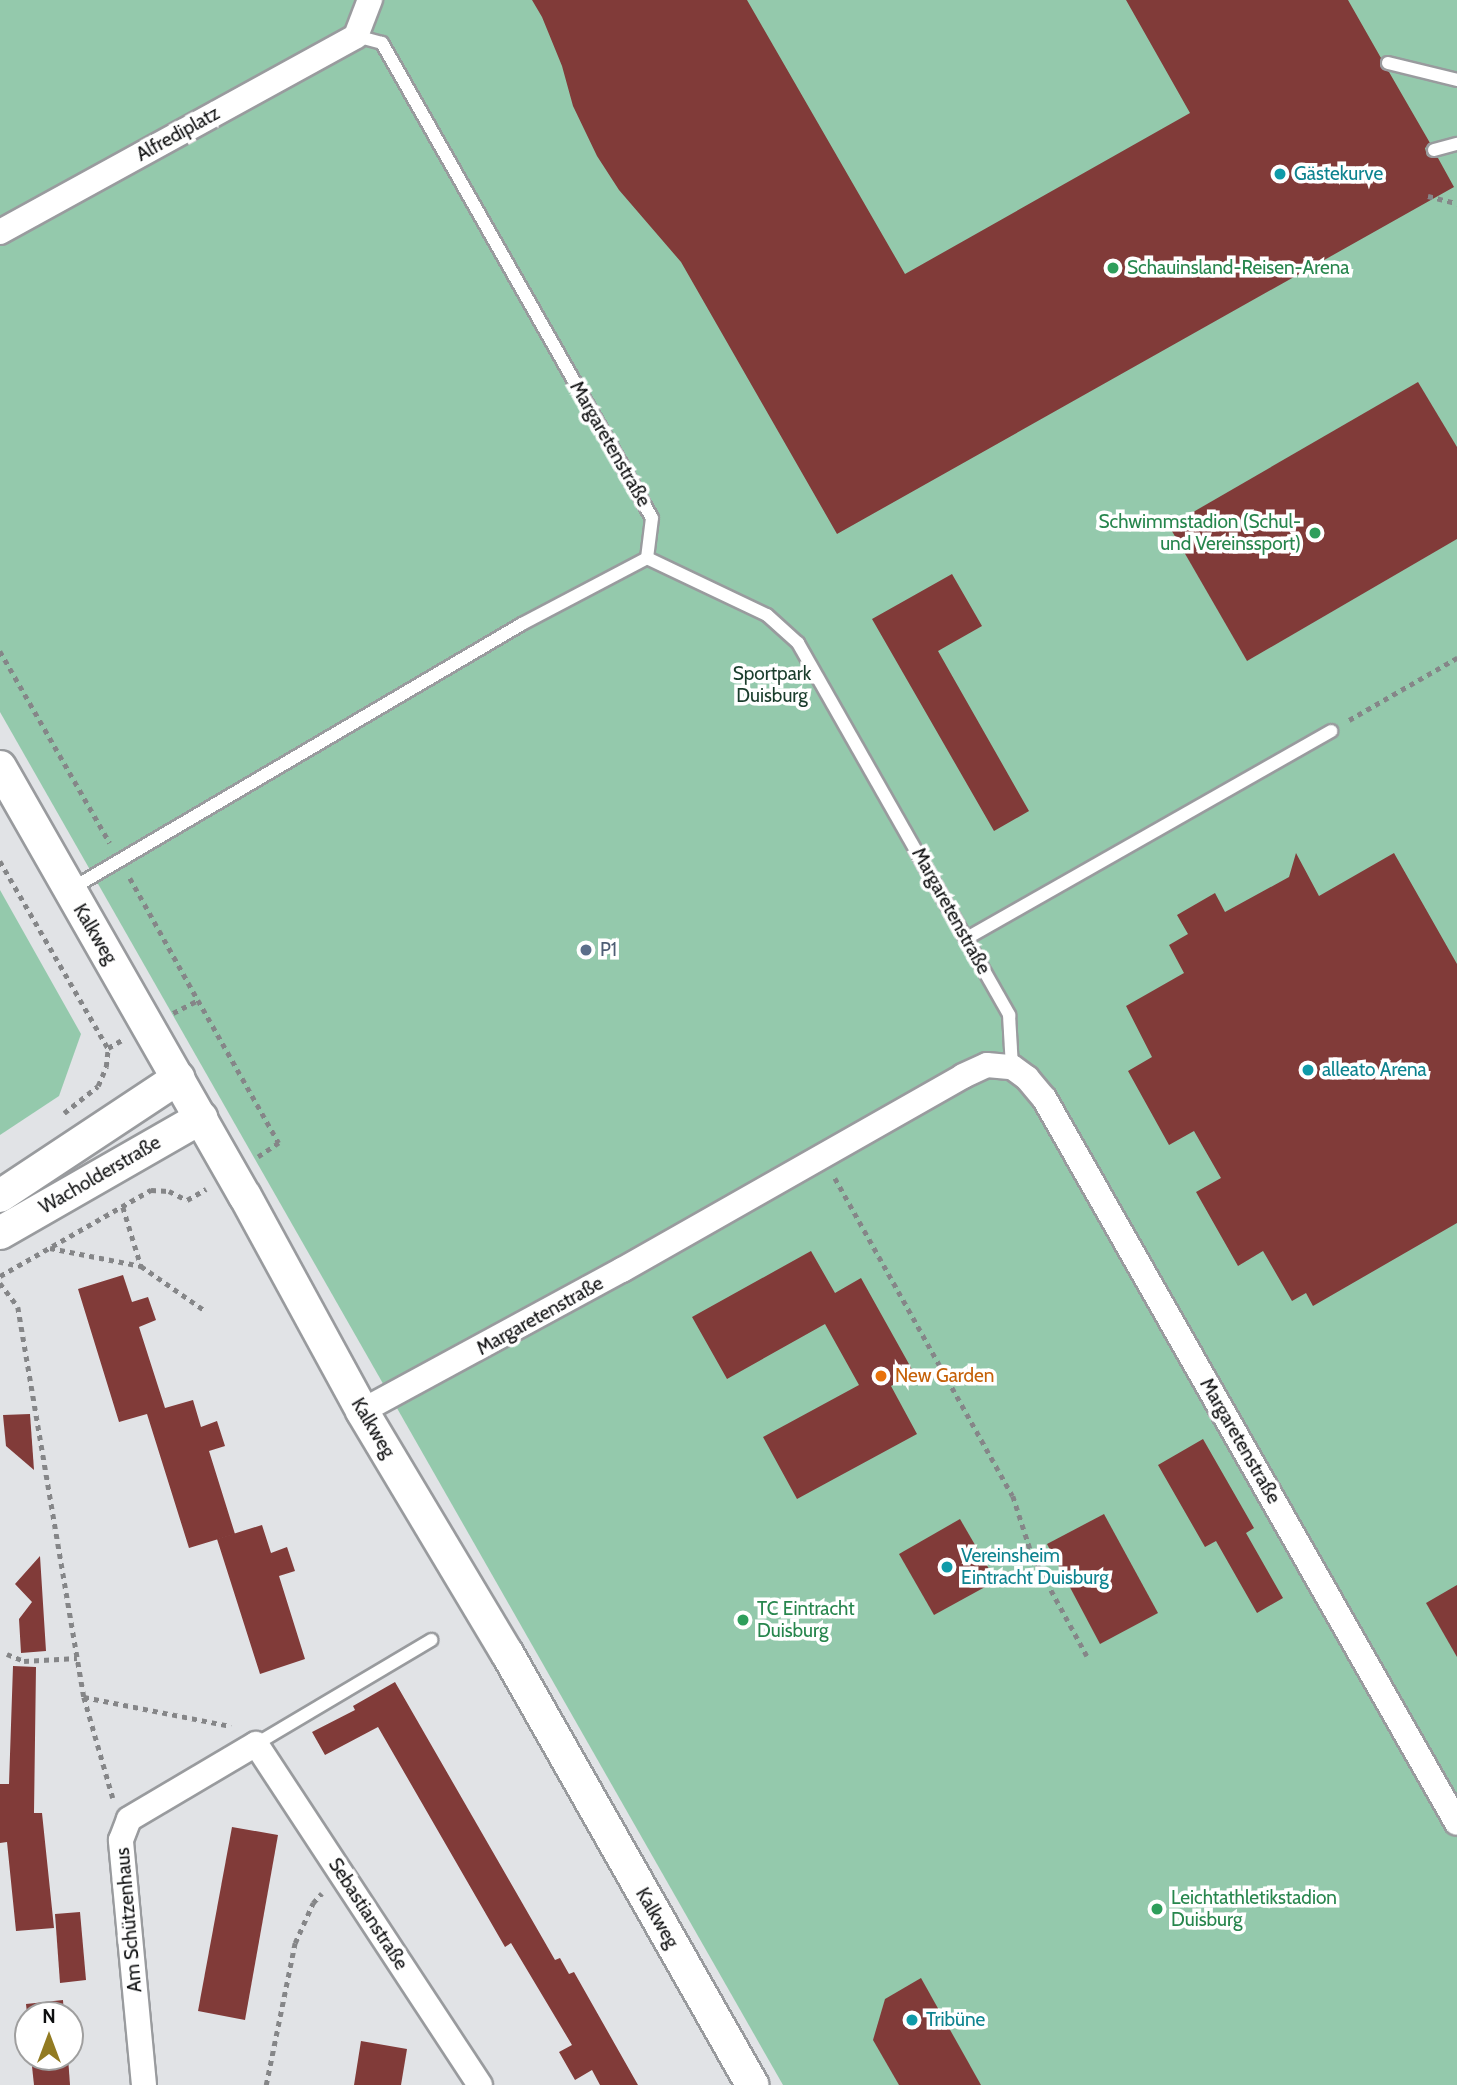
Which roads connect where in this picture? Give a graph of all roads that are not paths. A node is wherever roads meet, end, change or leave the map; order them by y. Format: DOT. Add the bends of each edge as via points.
graph roads {
  1 [pos="370,0"];
  2 [pos="356,36"];
  3 [pos="1388,63"];
  4 [pos="1457,80"];
  5 [pos="1457,144"];
  6 [pos="1434,150"];
  7 [pos="0,232"];
  8 [pos="647,558"];
  9 [pos="1331,731"];
  10 [pos="0,767"];
  11 [pos="69,890"];
  12 [pos="968,938"];
  13 [pos="1012,1068"];
  14 [pos="178,1078"];
  15 [pos="201,1118"];
  16 [pos="0,1196"];
  17 [pos="0,1233"];
  18 [pos="362,1411"];
  19 [pos="431,1640"];
  20 [pos="256,1744"];
  21 [pos="1457,1823"];
  22 [pos="144,2085"];
  23 [pos="480,2085"];
  24 [pos="752,2085"];
  1 -- 2 [label="street"];
  2 -- 7 [label="street, Alfrediplatz"];
  2 -- 8 [label="lane, Margaretenstraße" via="382,43 652,518"];
  3 -- 4 [label="lane"];
  5 -- 6 [label="lane"];
  8 -- 11 [label="lane" via="522,624"];
  8 -- 12 [label="lane, Margaretenstraße" via="767,615 798,643"];
  9 -- 12 [label="lane"];
  10 -- 11 [label="street, Kalkweg"];
  11 -- 14 [label="street, Kalkweg"];
  12 -- 13 [label="lane, Margaretenstraße" via="1009,1015"];
  13 -- 18 [label="street, Margaretenstraße" via="988,1065 963,1076"];
  13 -- 21 [label="street, Margaretenstraße" via="1044,1098"];
  14 -- 15 [label="street, Kalkweg"];
  14 -- 16 [label="street, Wacholderstraße"];
  15 -- 17 [label="street, Wacholderstraße"];
  15 -- 18 [label="street, Kalkweg"];
  18 -- 24 [label="street, Kalkweg" via="507,1653"];
  19 -- 20 [label="lane"];
  20 -- 22 [label="street, Am Schützenhaus" via="129,1819 121,1840"];
  20 -- 23 [label="street, Sebastianstraße"];
}
